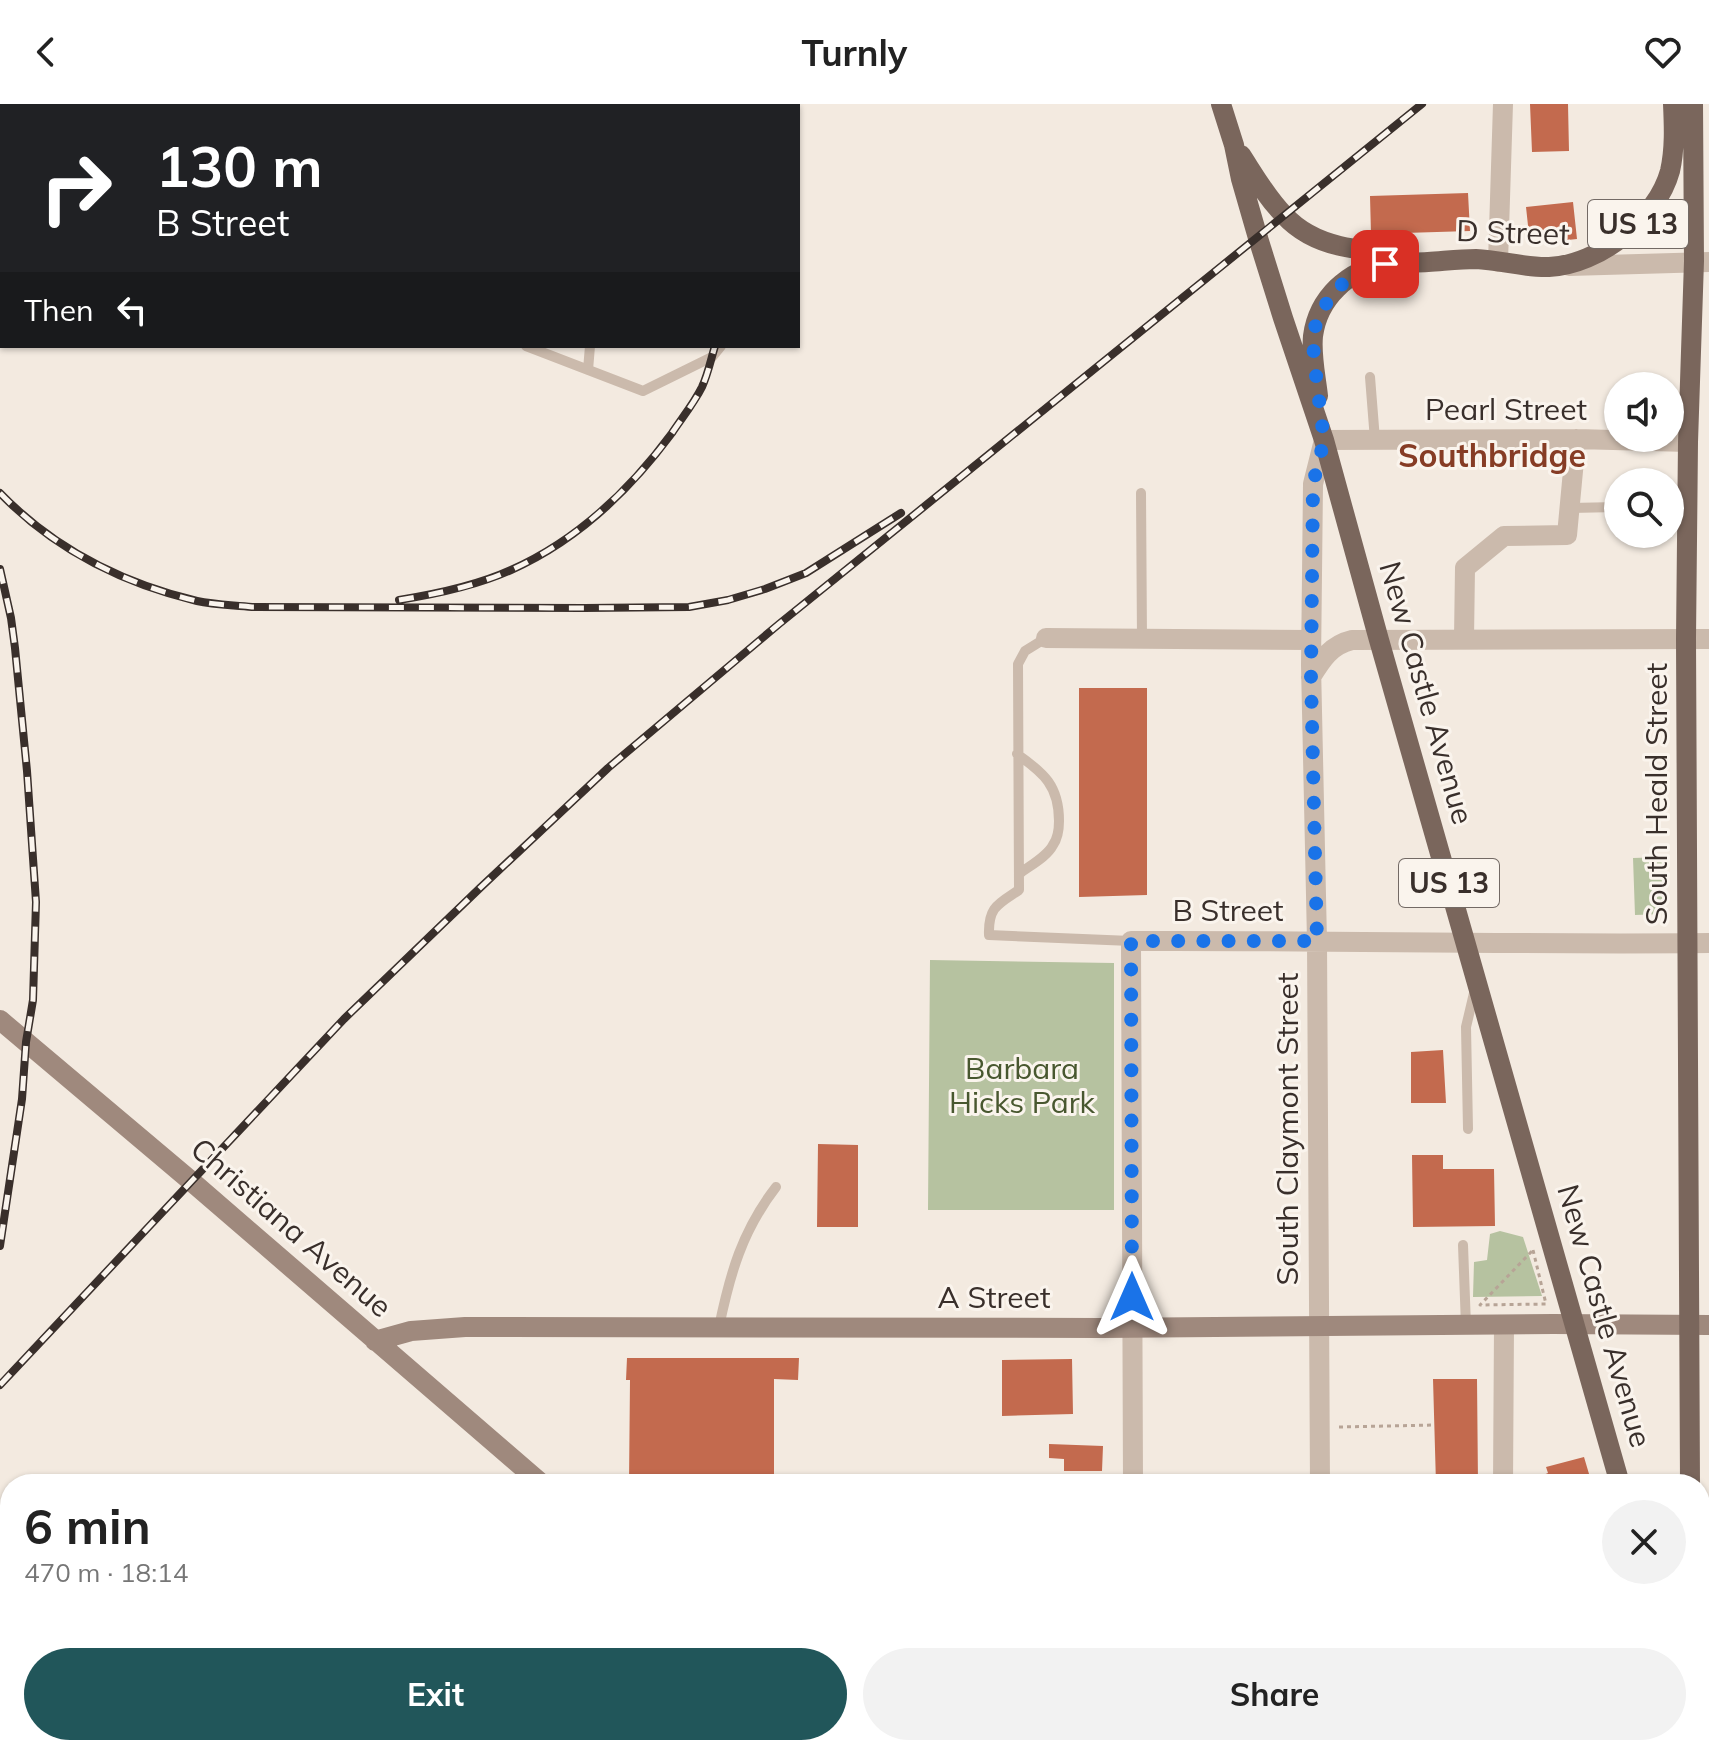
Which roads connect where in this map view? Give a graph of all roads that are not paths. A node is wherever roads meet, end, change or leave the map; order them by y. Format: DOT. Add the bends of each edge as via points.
graph roads {
  1 [pos="1221,104"];
  2 [pos="1503,104"];
  3 [pos="1673,104"];
  4 [pos="1693,104"];
  5 [pos="1683,131"];
  6 [pos="1234,145"];
  7 [pos="1476,259"];
  8 [pos="1702,261"];
  9 [pos="1498,262"];
  10 [pos="1548,267"];
  11 [pos="531,348"];
  12 [pos="590,348"];
  13 [pos="719,348"];
  14 [pos="588,370"];
  15 [pos="1370,377"];
  16 [pos="1576,439"];
  17 [pos="1324,440"];
  18 [pos="1375,440"];
  19 [pos="1688,442"];
  20 [pos="1141,493"];
  21 [pos="1604,507"];
  22 [pos="1570,508"];
  23 [pos="1046,638"];
  24 [pos="1142,639"];
  25 [pos="1464,639"];
  26 [pos="1686,639"];
  27 [pos="1709,639"];
  28 [pos="1311,640"];
  29 [pos="1379,640"];
  30 [pos="1311,677"];
  31 [pos="1017,754"];
  32 [pos="1019,874"];
  33 [pos="1131,941"];
  34 [pos="1317,941"];
  35 [pos="1466,943"];
  36 [pos="1699,944"];
  37 [pos="1477,980"];
  38 [pos="0,1020"];
  39 [pos="1468,1129"];
  40 [pos="776,1187"];
  41 [pos="1463,1245"];
  42 [pos="1574,1325"];
  43 [pos="1699,1325"];
  44 [pos="1319,1326"];
  45 [pos="1466,1326"];
  46 [pos="1504,1326"];
  47 [pos="719,1327"];
  48 [pos="1132,1327"];
  49 [pos="375,1341"];
  50 [pos="530,1474"];
  51 [pos="1133,1474"];
  52 [pos="1320,1474"];
  53 [pos="1503,1474"];
  54 [pos="1617,1474"];
  55 [pos="1691,1474"];
  1 -- 6 [label="main road, New Castle Avenue"];
  2 -- 9 [label="street"];
  3 -- 5 [label="main road, South Heald Street / US 13"];
  4 -- 5 [label="main road, South Heald Street / US 13"];
  5 -- 8 [label="main road, South Heald Street / US 13"];
  5 -- 10 [label="main road, South Heald Street / US 13" via="1664,187 1641,222 1590,256"];
  6 -- 7 [label="main road" via="1284,216 1328,244"];
  6 -- 17 [label="main road, New Castle Avenue" via="1262,252"];
  7 -- 9 [label="main road, D Street / US 13"];
  7 -- 17 [label="main road, D Street / US 13" via="1385,264 1335,289 1313,337"];
  8 -- 10 [label="street, D Street"];
  8 -- 19 [label="main road, South Heald Street / US 13"];
  9 -- 10 [label="main road, D Street / US 13"];
  11 -- 14 [label="lane"];
  12 -- 14 [label="lane"];
  13 -- 14 [label="lane" via="712,357 643,391"];
  15 -- 18 [label="lane"];
  16 -- 18 [label="street, Pearl Street"];
  16 -- 19 [label="street, Pearl Street"];
  16 -- 22 [label="street"];
  17 -- 18 [label="street, Pearl Street"];
  17 -- 28 [label="street, South Claymont Street" via="1313,484"];
  17 -- 29 [label="main road, New Castle Avenue / US 13"];
  19 -- 26 [label="main road, South Heald Street / US 13"];
  20 -- 24 [label="lane"];
  21 -- 22 [label="lane"];
  22 -- 25 [label="street" via="1567,535 1504,536 1465,568"];
  23 -- 24 [label="street"];
  23 -- 31 [label="lane" via="1025,651 1018,664"];
  24 -- 28 [label="street"];
  25 -- 26 [label="street"];
  25 -- 29 [label="street"];
  26 -- 27 [label="street"];
  26 -- 36 [label="main road, South Heald Street / US 13"];
  28 -- 30 [label="street, South Claymont Street"];
  29 -- 30 [label="street" via="1343,642 1325,654"];
  29 -- 35 [label="main road, New Castle Avenue / US 13"];
  30 -- 34 [label="street, South Claymont Street"];
  31 -- 32 [label="lane"];
  31 -- 32 [label="lane" via="1052,785 1059,803 1059,831 1052,848"];
  32 -- 33 [label="lane" via="1019,890 998,904 989,918 989,935"];
  33 -- 34 [label="street, B Street"];
  33 -- 48 [label="street"];
  34 -- 35 [label="street, B Street"];
  34 -- 44 [label="street, South Claymont Street"];
  35 -- 36 [label="street, B Street"];
  35 -- 37 [label="main road, New Castle Avenue / US 13"];
  36 -- 43 [label="main road, South Heald Street / US 13"];
  37 -- 39 [label="lane" via="1466,1027"];
  37 -- 42 [label="main road, New Castle Avenue / US 13"];
  38 -- 49 [label="street, Christiana Avenue"];
  40 -- 47 [label="lane" via="740,1247"];
  41 -- 45 [label="lane"];
  42 -- 43 [label="street, A Street"];
  42 -- 46 [label="street, A Street"];
  42 -- 54 [label="main road, New Castle Avenue / US 13"];
  43 -- 55 [label="main road, South Heald Street / US 13"];
  44 -- 45 [label="street, A Street"];
  44 -- 48 [label="street, A Street"];
  44 -- 52 [label="street, South Claymont Street"];
  45 -- 46 [label="street, A Street"];
  46 -- 53 [label="street"];
  47 -- 48 [label="street, A Street"];
  47 -- 49 [label="street, A Street" via="465,1327 411,1331"];
  48 -- 51 [label="street"];
  49 -- 50 [label="street, Christiana Avenue"];
}
